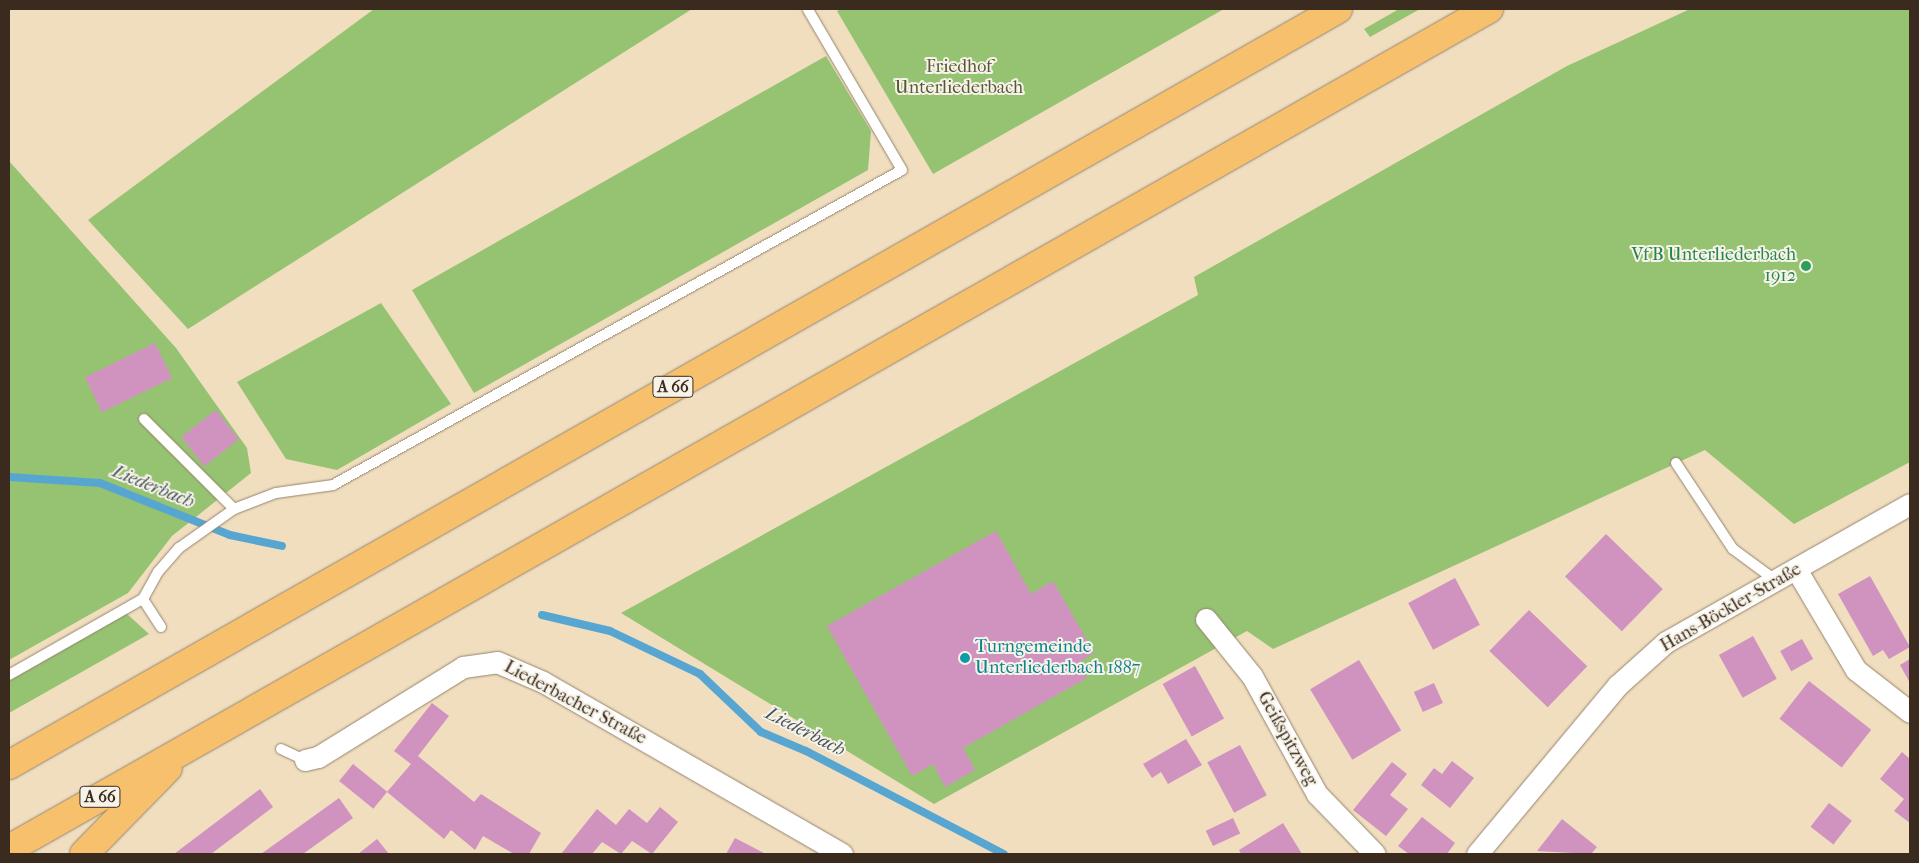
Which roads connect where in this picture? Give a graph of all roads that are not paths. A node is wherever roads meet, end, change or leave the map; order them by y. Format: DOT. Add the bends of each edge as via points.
graph roads {
  1 [pos="1338,9"];
  2 [pos="1489,9"];
  3 [pos="808,10"];
  4 [pos="144,419"];
  5 [pos="1676,463"];
  6 [pos="1910,504"];
  7 [pos="230,512"];
  8 [pos="1796,569"];
  9 [pos="1776,581"];
  10 [pos="143,599"];
  11 [pos="1206,619"];
  12 [pos="161,627"];
  13 [pos="9,675"];
  14 [pos="1910,712"];
  15 [pos="190,746"];
  16 [pos="281,749"];
  17 [pos="305,760"];
  18 [pos="9,765"];
  19 [pos="9,849"];
  20 [pos="84,854"];
  21 [pos="842,854"];
  22 [pos="1375,854"];
  23 [pos="1478,854"];
  1 -- 18 [label="highway, A 66"];
  2 -- 15 [label="highway, A 66"];
  3 -- 7 [label="lane" via="902,170 333,485 276,494"];
  4 -- 7 [label="lane"];
  5 -- 9 [label="lane" via="1732,549"];
  6 -- 8 [label="street, Hans-Böckler-Straße"];
  7 -- 10 [label="lane" via="169,556"];
  8 -- 9 [label="street, Hans-Böckler-Straße"];
  8 -- 14 [label="street" via="1856,670"];
  9 -- 23 [label="street, Hans-Böckler-Straße" via="1666,642 1618,685"];
  10 -- 12 [label="lane"];
  10 -- 13 [label="lane"];
  11 -- 22 [label="street, Geißspitzweg" via="1252,676 1317,794"];
  15 -- 19 [label="highway, A 66"];
  15 -- 20 [label="highway"];
  16 -- 17 [label="lane"];
  17 -- 21 [label="street, Liederbacher Straße" via="318,757 463,667 497,662 543,682"];
}
